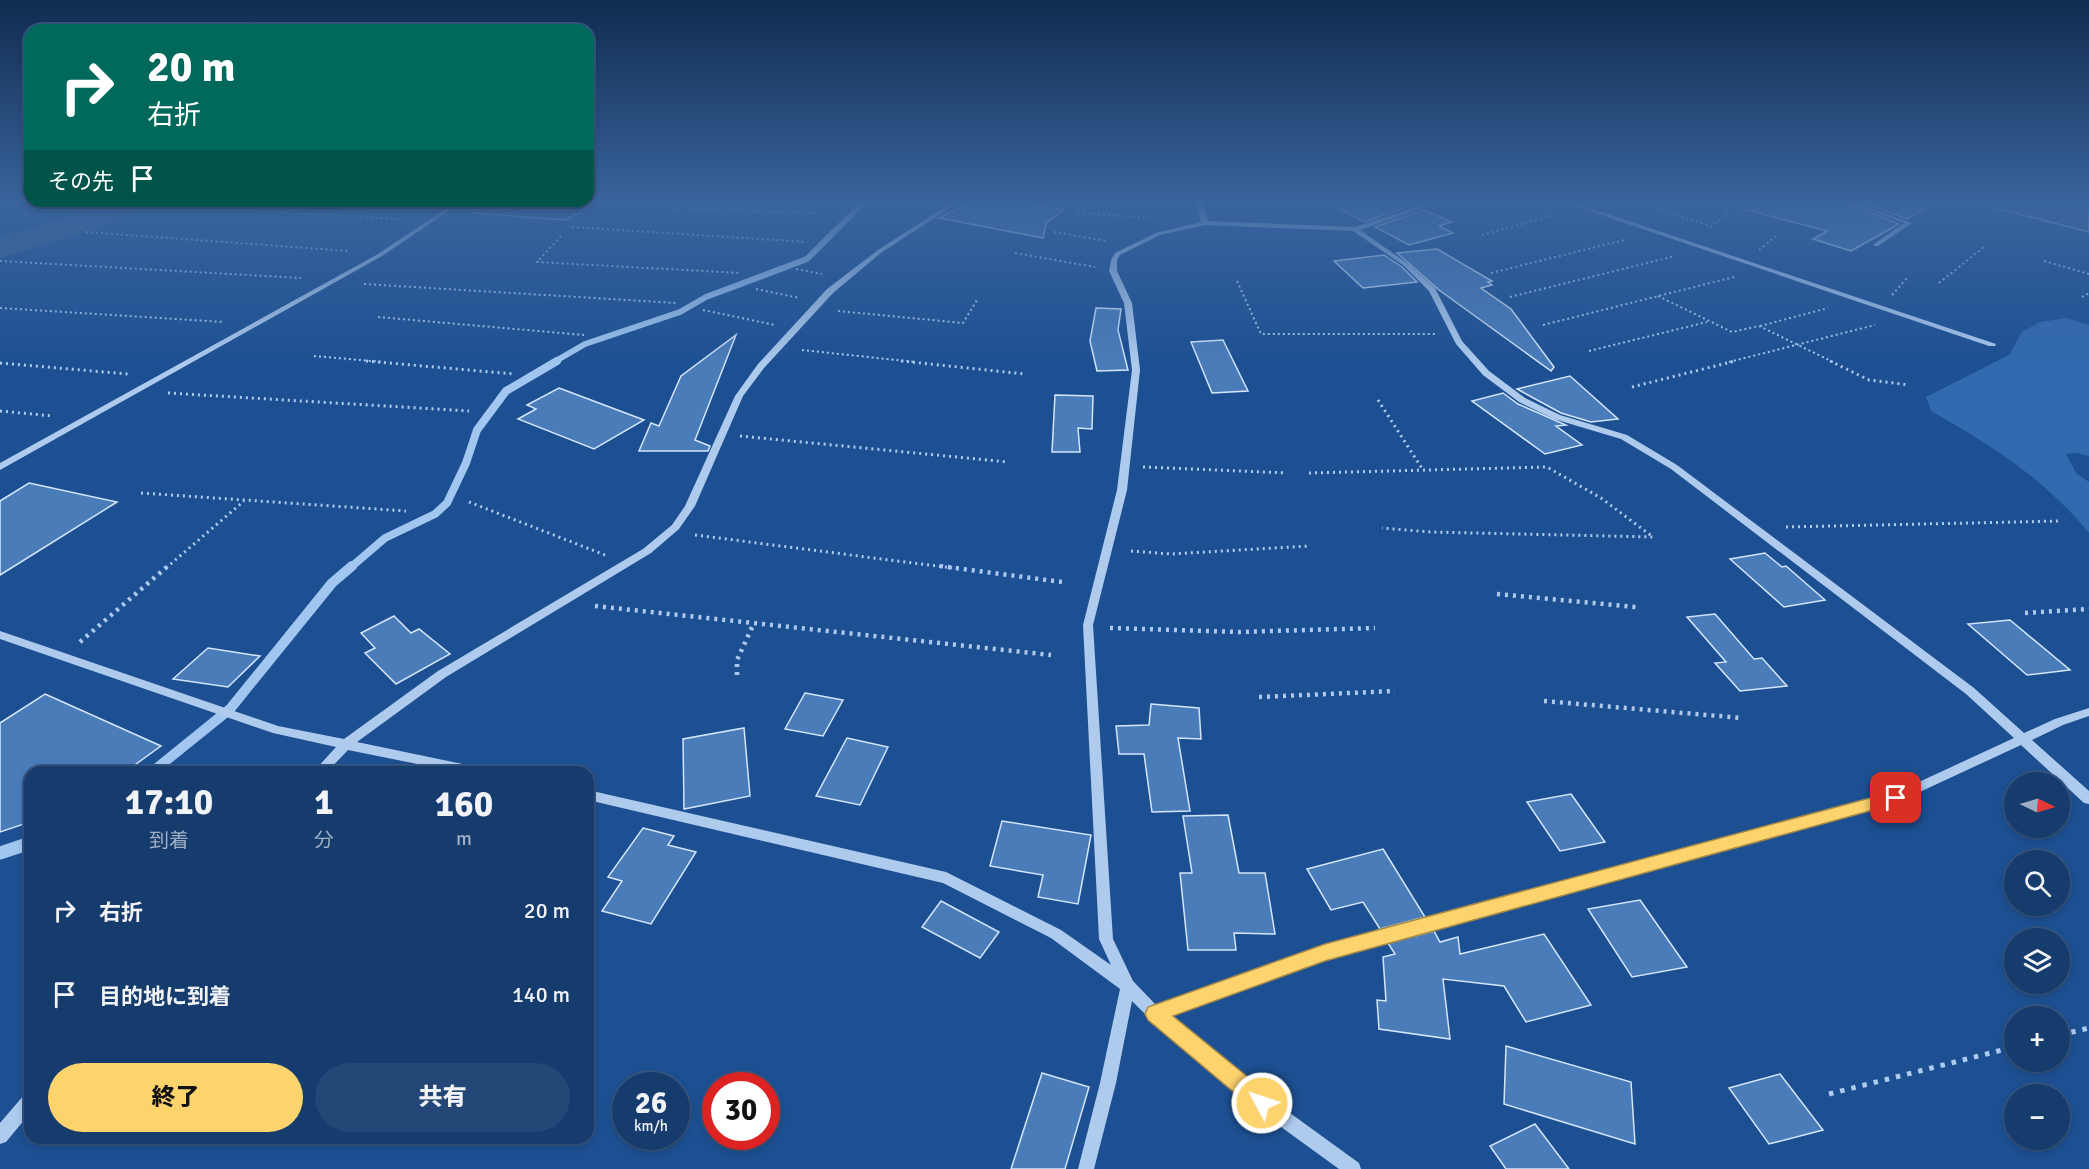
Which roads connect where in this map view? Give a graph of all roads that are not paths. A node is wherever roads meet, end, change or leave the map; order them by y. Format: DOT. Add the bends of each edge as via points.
graph roads {
  1 [pos="379,256"];
  2 [pos="874,256"];
  3 [pos="1116,256"];
  4 [pos="1393,256"];
  5 [pos="1727,256"];
  6 [pos="1992,344"];
  7 [pos="0,466"];
  8 [pos="0,634"];
  9 [pos="2089,712"];
  10 [pos="2025,739"];
  11 [pos="345,745"];
  12 [pos="326,766"];
  13 [pos="448,766"];
  14 [pos="594,796"];
  15 [pos="2089,799"];
  16 [pos="1128,986"];
  17 [pos="1155,1014"];
  18 [pos="24,1108"];
  19 [pos="0,1136"];
  20 [pos="1086,1169"];
  21 [pos="1353,1169"];
  1 -- 7 [label="street"];
  2 -- 11 [label="street" via="830,291 761,366 739,396 690,506 676,527 647,551 442,674"];
  3 -- 16 [label="street" via="1113,271 1128,303 1136,370 1122,490 1088,625 1106,939"];
  4 -- 10 [label="street" via="1432,290 1459,342 1486,373 1513,394 1557,417 1624,437 1674,467 1970,691"];
  5 -- 6 [label="street"];
  8 -- 11 [label="street" via="277,730"];
  9 -- 10 [label="street"];
  10 -- 15 [label="street"];
  10 -- 17 [label="street" via="1896,798 1325,952"];
  11 -- 12 [label="street"];
  11 -- 13 [label="street"];
  14 -- 16 [label="street" via="946,878 1056,934"];
  16 -- 17 [label="street"];
  16 -- 20 [label="street"];
  17 -- 21 [label="street" via="1262,1103"];
  18 -- 19 [label="street"];
}
